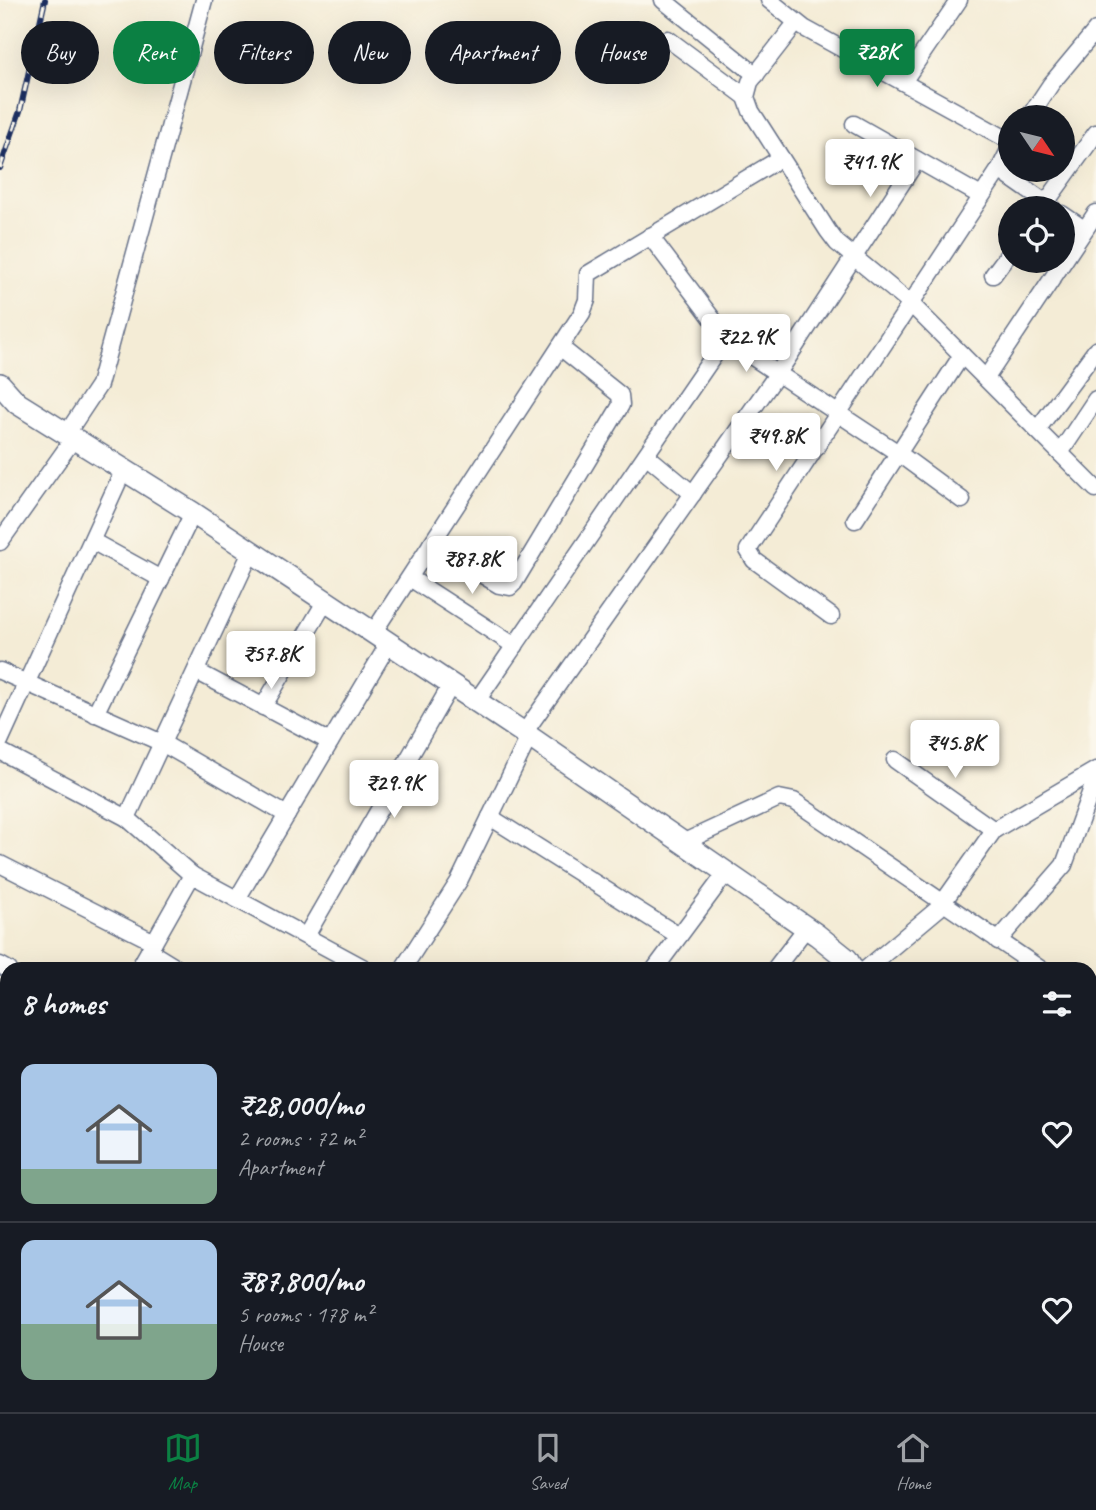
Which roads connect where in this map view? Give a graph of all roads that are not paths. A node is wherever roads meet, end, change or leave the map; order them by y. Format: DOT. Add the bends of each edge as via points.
graph roads {
  1 [pos="204,0"];
  2 [pos="663,0"];
  3 [pos="769,0"];
  4 [pos="959,0"];
  5 [pos="796,23"];
  6 [pos="1096,30"];
  7 [pos="670,40"];
  8 [pos="756,75"];
  9 [pos="903,82"];
  10 [pos="746,97"];
  11 [pos="1037,105"];
  12 [pos="854,124"];
  13 [pos="1096,133"];
  14 [pos="998,134"];
  15 [pos="781,158"];
  16 [pos="917,160"];
  17 [pos="998,171"];
  18 [pos="1015,182"];
  19 [pos="981,196"];
  20 [pos="1034,196"];
  21 [pos="1054,196"];
  22 [pos="1096,213"];
  23 [pos="1075,223"];
  24 [pos="1084,229"];
  25 [pos="650,236"];
  26 [pos="855,258"];
  27 [pos="998,269"];
  28 [pos="993,275"];
  29 [pos="912,305"];
  30 [pos="726,338"];
  31 [pos="560,347"];
  32 [pos="1096,350"];
  33 [pos="962,355"];
  34 [pos="778,373"];
  35 [pos="986,378"];
  36 [pos="0,384"];
  37 [pos="1096,400"];
  38 [pos="837,413"];
  39 [pos="1037,430"];
  40 [pos="70,436"];
  41 [pos="898,453"];
  42 [pos="1059,453"];
  43 [pos="646,455"];
  44 [pos="124,470"];
  45 [pos="1096,489"];
  46 [pos="693,494"];
  47 [pos="962,500"];
  48 [pos="193,513"];
  49 [pos="855,520"];
  50 [pos="92,541"];
  51 [pos="0,542"];
  52 [pos="432,544"];
  53 [pos="251,552"];
  54 [pos="410,578"];
  55 [pos="161,579"];
  56 [pos="326,602"];
  57 [pos="831,616"];
  58 [pos="381,638"];
  59 [pos="515,646"];
  60 [pos="0,671"];
  61 [pos="196,671"];
  62 [pos="26,683"];
  63 [pos="451,685"];
  64 [pos="477,702"];
  65 [pos="263,707"];
  66 [pos="95,713"];
  67 [pos="526,735"];
  68 [pos="0,741"];
  69 [pos="330,742"];
  70 [pos="162,743"];
  71 [pos="0,751"];
  72 [pos="895,760"];
  73 [pos="1096,770"];
  74 [pos="1096,777"];
  75 [pos="287,815"];
  76 [pos="490,817"];
  77 [pos="127,818"];
  78 [pos="994,830"];
  79 [pos="682,843"];
  80 [pos="0,864"];
  81 [pos="726,873"];
  82 [pos="192,875"];
  83 [pos="237,899"];
  84 [pos="943,904"];
  85 [pos="806,928"];
  86 [pos="306,936"];
  87 [pos="679,936"];
  88 [pos="998,941"];
  89 [pos="151,947"];
  90 [pos="143,962"];
  91 [pos="170,962"];
  92 [pos="354,962"];
  93 [pos="407,962"];
  94 [pos="660,962"];
  95 [pos="780,962"];
  96 [pos="847,962"];
  97 [pos="874,962"];
  98 [pos="1030,962"];
  1 -- 40 [label="street" via="99,385"];
  2 -- 8 [label="street"];
  3 -- 5 [label="street"];
  4 -- 9 [label="street"];
  5 -- 8 [label="street"];
  5 -- 9 [label="street"];
  6 -- 11 [label="street"];
  7 -- 10 [label="street"];
  8 -- 10 [label="street"];
  9 -- 14 [label="street"];
  10 -- 15 [label="street"];
  12 -- 16 [label="street"];
  13 -- 21 [label="street"];
  15 -- 25 [label="street"];
  15 -- 26 [label="street" via="832,238"];
  16 -- 19 [label="street"];
  16 -- 26 [label="street"];
  17 -- 19 [label="street"];
  18 -- 20 [label="street"];
  19 -- 29 [label="street"];
  22 -- 24 [label="street"];
  23 -- 24 [label="street"];
  24 -- 35 [label="street"];
  25 -- 30 [label="street"];
  25 -- 31 [label="street" via="588,274 585,307"];
  26 -- 29 [label="street"];
  26 -- 34 [label="street"];
  27 -- 28 [label="street"];
  29 -- 33 [label="street"];
  29 -- 38 [label="street"];
  30 -- 34 [label="street"];
  30 -- 43 [label="street"];
  31 -- 52 [label="street"];
  31 -- 52 [label="street" via="620,395 621,405 514,583 499,585"];
  32 -- 39 [label="street"];
  33 -- 35 [label="street"];
  33 -- 41 [label="street"];
  34 -- 38 [label="street"];
  34 -- 46 [label="street"];
  35 -- 39 [label="street"];
  36 -- 40 [label="street" via="17,403"];
  37 -- 42 [label="street"];
  38 -- 41 [label="street"];
  38 -- 57 [label="street" via="748,550 754,560"];
  39 -- 42 [label="street"];
  40 -- 44 [label="street"];
  40 -- 51 [label="street"];
  41 -- 47 [label="street"];
  41 -- 49 [label="street"];
  42 -- 45 [label="street"];
  43 -- 46 [label="street"];
  43 -- 59 [label="street"];
  44 -- 48 [label="street"];
  44 -- 50 [label="street"];
  46 -- 67 [label="street"];
  48 -- 53 [label="street"];
  48 -- 55 [label="street"];
  50 -- 55 [label="street"];
  50 -- 62 [label="street"];
  52 -- 54 [label="street"];
  53 -- 56 [label="street"];
  53 -- 61 [label="street"];
  54 -- 58 [label="street"];
  54 -- 59 [label="street"];
  55 -- 66 [label="street"];
  56 -- 58 [label="street"];
  56 -- 65 [label="street"];
  58 -- 63 [label="street"];
  58 -- 69 [label="street"];
  59 -- 64 [label="street"];
  60 -- 62 [label="street"];
  61 -- 65 [label="street"];
  61 -- 70 [label="street"];
  62 -- 66 [label="street"];
  62 -- 68 [label="street"];
  63 -- 64 [label="street"];
  63 -- 86 [label="street"];
  64 -- 67 [label="street"];
  65 -- 69 [label="street"];
  66 -- 70 [label="street"];
  67 -- 76 [label="street"];
  67 -- 79 [label="street"];
  69 -- 75 [label="street"];
  70 -- 75 [label="street"];
  70 -- 77 [label="street"];
  71 -- 77 [label="street"];
  72 -- 78 [label="street"];
  73 -- 78 [label="street"];
  74 -- 88 [label="street" via="1064,865"];
  75 -- 83 [label="street"];
  76 -- 87 [label="street"];
  76 -- 93 [label="street" via="459,881"];
  77 -- 82 [label="street"];
  78 -- 84 [label="street"];
  79 -- 81 [label="street"];
  79 -- 84 [label="street" via="773,801 787,799"];
  80 -- 89 [label="street"];
  81 -- 85 [label="street"];
  81 -- 87 [label="street"];
  82 -- 83 [label="street"];
  82 -- 89 [label="street"];
  83 -- 86 [label="street"];
  84 -- 88 [label="street"];
  84 -- 97 [label="street"];
  85 -- 95 [label="street"];
  85 -- 96 [label="street"];
  86 -- 92 [label="street"];
  87 -- 94 [label="street"];
  88 -- 98 [label="street"];
  89 -- 90 [label="street"];
  89 -- 91 [label="street"];
}
